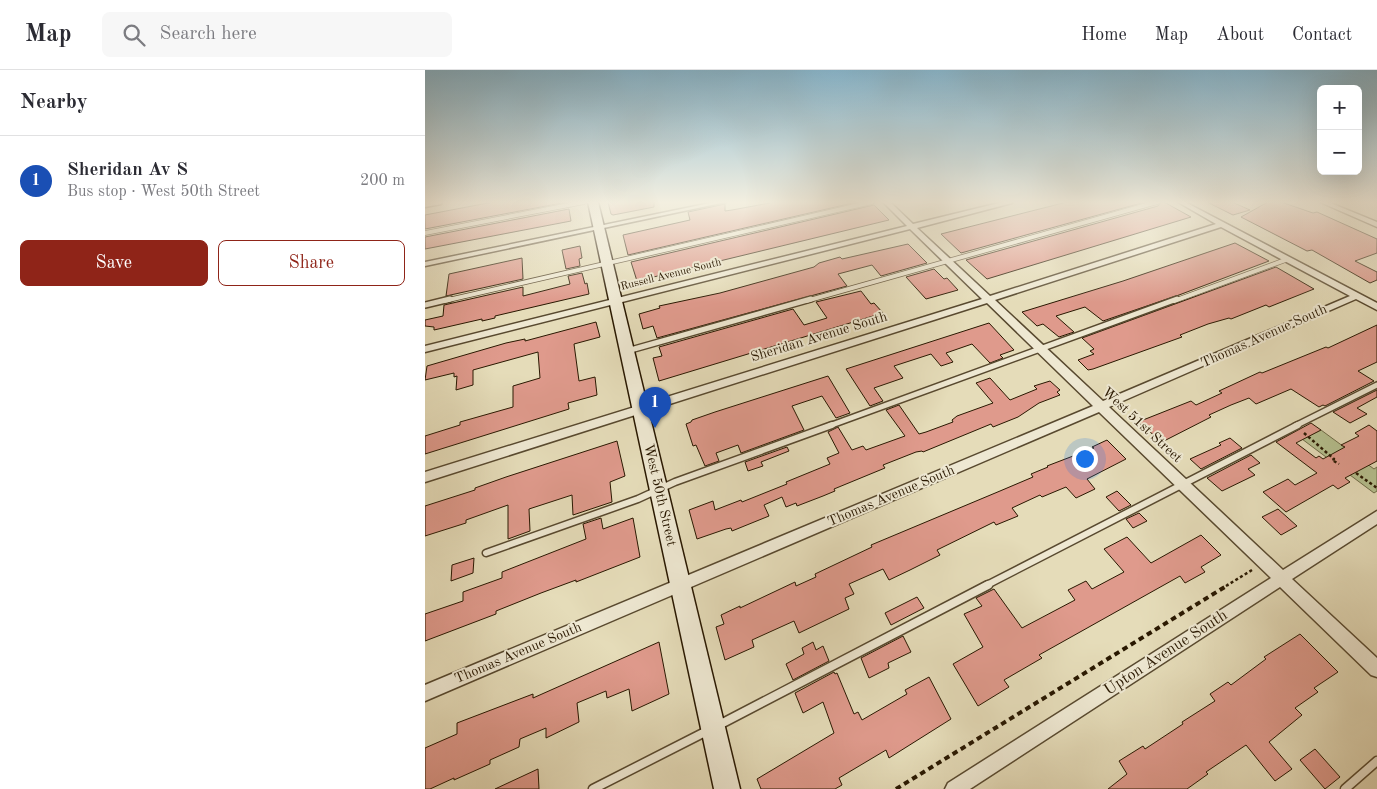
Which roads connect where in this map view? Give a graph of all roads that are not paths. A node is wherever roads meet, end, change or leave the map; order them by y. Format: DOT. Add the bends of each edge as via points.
graph roads {
  1 [pos="559,236"];
  2 [pos="601,236"];
  3 [pos="724,236"];
  4 [pos="875,236"];
  5 [pos="923,236"];
  6 [pos="1038,236"];
  7 [pos="1186,236"];
  8 [pos="1244,236"];
  9 [pos="1288,259"];
  10 [pos="948,261"];
  11 [pos="607,262"];
  12 [pos="425,264"];
  13 [pos="1357,296"];
  14 [pos="990,299"];
  15 [pos="615,301"];
  16 [pos="425,305"];
  17 [pos="1377,307"];
  18 [pos="1039,348"];
  19 [pos="425,349"];
  20 [pos="627,351"];
  21 [pos="1377,385"];
  22 [pos="1101,407"];
  23 [pos="640,408"];
  24 [pos="425,477"];
  25 [pos="1182,484"];
  26 [pos="657,491"];
  27 [pos="1377,517"];
  28 [pos="486,553"];
  29 [pos="1281,578"];
  30 [pos="680,585"];
  31 [pos="1377,669"];
  32 [pos="425,693"];
  33 [pos="713,728"];
  34 [pos="1377,761"];
  35 [pos="593,789"];
  36 [pos="727,789"];
  37 [pos="954,789"];
  38 [pos="1345,789"];
  1 -- 12 [label="street"];
  2 -- 11 [label="main road, West 50th Street"];
  3 -- 11 [label="lane"];
  4 -- 15 [label="street, Russell Avenue South"];
  5 -- 10 [label="street, West 51st Street"];
  6 -- 10 [label="lane"];
  7 -- 14 [label="street, Sheridan Avenue South"];
  8 -- 9 [label="street"];
  9 -- 13 [label="street"];
  9 -- 18 [label="lane"];
  10 -- 14 [label="street, West 51st Street"];
  10 -- 20 [label="lane"];
  11 -- 15 [label="main road, West 50th Street"];
  11 -- 16 [label="lane"];
  13 -- 17 [label="street"];
  13 -- 22 [label="street, Thomas Avenue South"];
  14 -- 18 [label="street, West 51st Street"];
  14 -- 23 [label="street, Sheridan Avenue South"];
  15 -- 19 [label="street, Russell Avenue South"];
  15 -- 20 [label="main road, West 50th Street"];
  18 -- 22 [label="street, West 51st Street"];
  18 -- 26 [label="lane"];
  20 -- 23 [label="main road, West 50th Street"];
  21 -- 25 [label="lane"];
  22 -- 25 [label="street, West 51st Street"];
  22 -- 30 [label="street, Thomas Avenue South"];
  23 -- 24 [label="street, Sheridan Avenue South"];
  23 -- 26 [label="main road, West 50th Street"];
  25 -- 29 [label="street, West 51st Street"];
  25 -- 33 [label="lane"];
  26 -- 28 [label="lane"];
  26 -- 30 [label="main road, West 50th Street"];
  27 -- 29 [label="street, Upton Avenue South"];
  29 -- 31 [label="street, West 51st Street"];
  29 -- 37 [label="street, Upton Avenue South"];
  30 -- 32 [label="street, Thomas Avenue South"];
  30 -- 33 [label="main road, West 50th Street"];
  33 -- 35 [label="lane"];
  33 -- 36 [label="main road, West 50th Street"];
  34 -- 38 [label="lane"];
}
